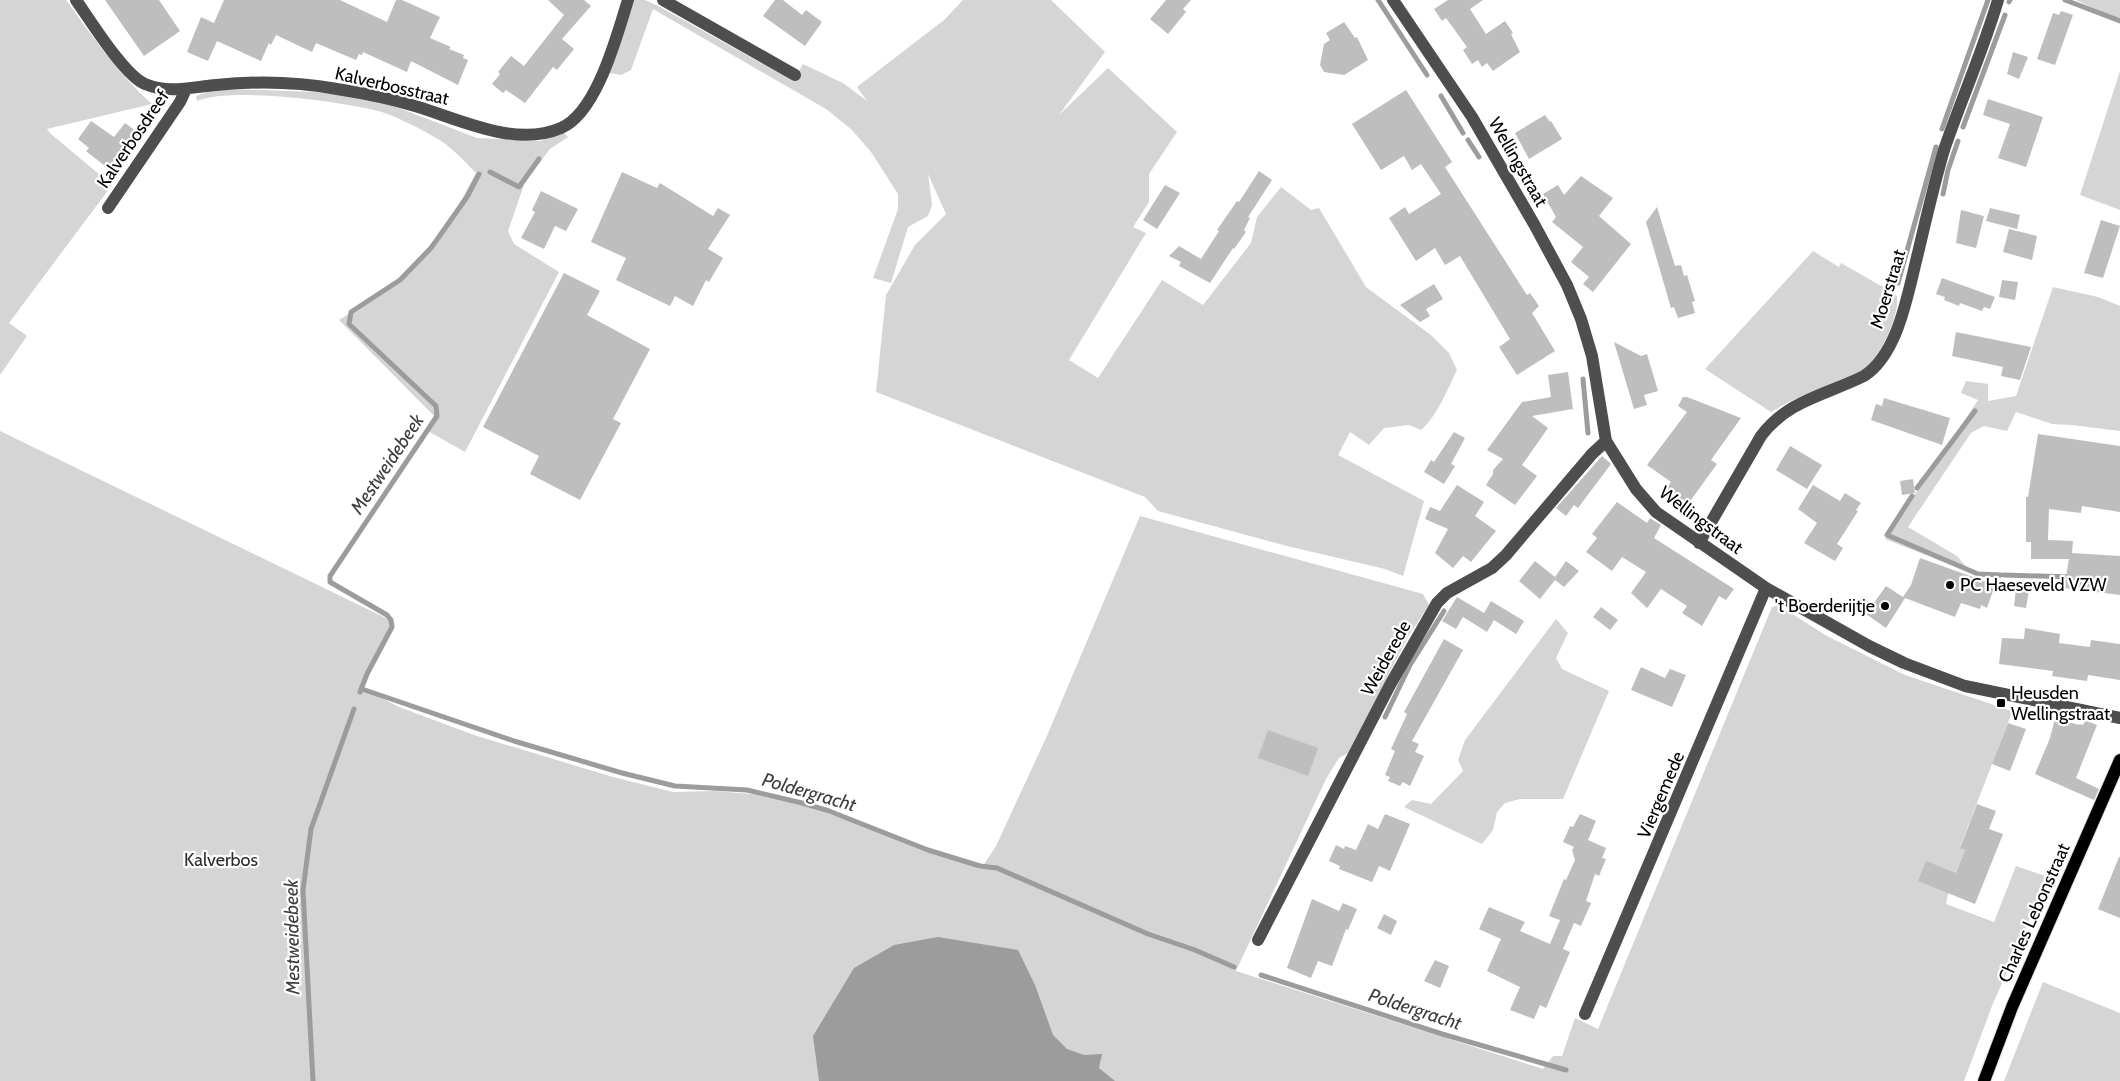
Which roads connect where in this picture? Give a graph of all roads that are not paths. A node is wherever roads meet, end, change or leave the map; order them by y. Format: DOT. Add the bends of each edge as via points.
graph roads {
  1 [pos="76,0"];
  2 [pos="628,0"];
  3 [pos="663,0"];
  4 [pos="1392,0"];
  5 [pos="1998,0"];
  6 [pos="795,75"];
  7 [pos="186,89"];
  8 [pos="108,208"];
  9 [pos="1606,441"];
  10 [pos="1699,543"];
  11 [pos="1766,588"];
  12 [pos="2120,718"];
  13 [pos="2120,760"];
  14 [pos="1258,940"];
  15 [pos="1585,1014"];
  16 [pos="1984,1081"];
  1 -- 7 [label="street, Kalverbosstraat" via="135,78 163,89"];
  2 -- 7 [label="street, Kalverbosstraat" via="600,82 587,104 576,119 562,128 533,134 504,132 413,105 335,88 261,83"];
  3 -- 6 [label="street"];
  4 -- 9 [label="street, Wellingstraat" via="1472,117 1567,285 1592,356"];
  5 -- 10 [label="street, Moerstraat" via="1944,153 1905,306 1882,358 1864,376 1793,406 1772,421"];
  7 -- 8 [label="street, Kalverbosdreef"];
  9 -- 10 [label="street, Wellingstraat" via="1636,489 1656,512"];
  9 -- 14 [label="street, Weiderede" via="1506,555 1492,568 1447,593 1437,603 1390,685"];
  10 -- 11 [label="street, Wellingstraat"];
  11 -- 12 [label="street, Wellingstraat" via="1875,649 1965,686"];
  11 -- 15 [label="street, Viergemede"];
  13 -- 16 [label="main road, Charles Lebonstraat" via="2012,1007"];
}
